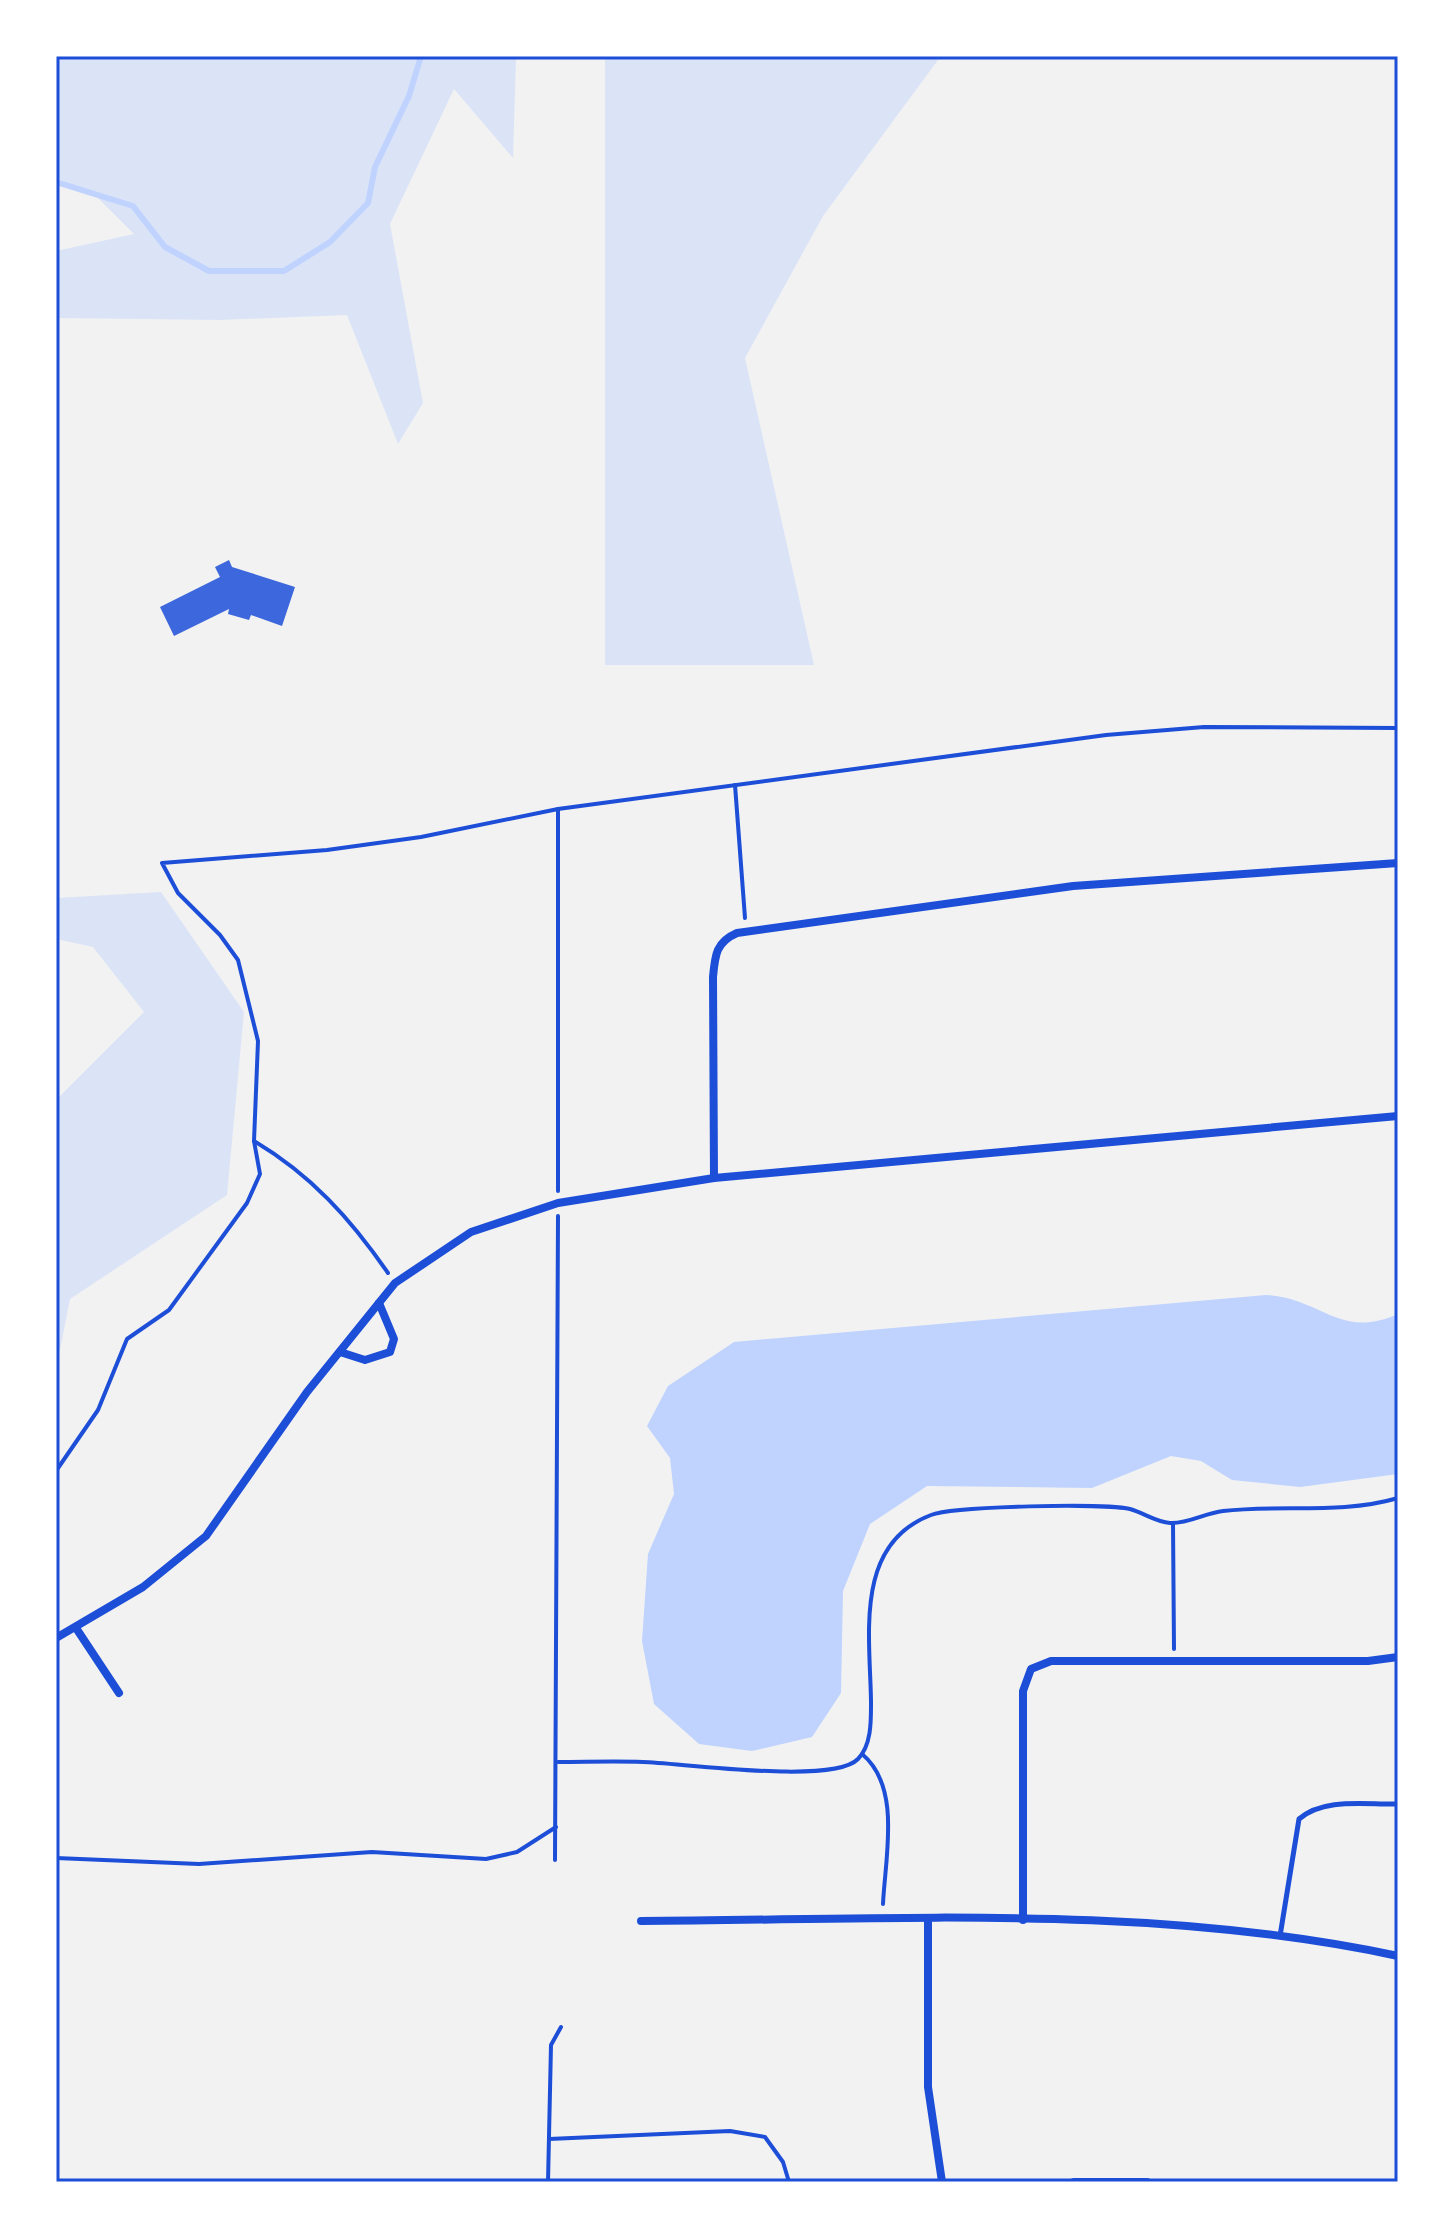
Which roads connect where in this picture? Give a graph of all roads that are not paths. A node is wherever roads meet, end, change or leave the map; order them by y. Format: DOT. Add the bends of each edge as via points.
graph roads {
  1 [pos="1398,863"];
  2 [pos="1398,1116"];
  3 [pos="714,1178"];
  4 [pos="379,1303"];
  5 [pos="340,1352"];
  6 [pos="76,1628"];
  7 [pos="56,1638"];
  8 [pos="1398,1657"];
  9 [pos="119,1693"];
  10 [pos="1398,1804"];
  11 [pos="928,1920"];
  12 [pos="1023,1920"];
  13 [pos="641,1921"];
  14 [pos="1280,1936"];
  15 [pos="1398,1956"];
  16 [pos="942,2182"];
  17 [pos="1074,2182"];
  18 [pos="1147,2182"];
  1 -- 3 [label="street" via="1073,886 746,931 722,939 715,953"];
  2 -- 3 [label="street"];
  3 -- 4 [label="street" via="558,1203 471,1232 395,1283"];
  4 -- 5 [label="street"];
  4 -- 5 [label="street" via="394,1339 390,1352 365,1360"];
  5 -- 6 [label="street" via="206,1536 143,1587"];
  6 -- 7 [label="street"];
  6 -- 9 [label="street"];
  8 -- 12 [label="street" via="1051,1661 1031,1669 1025,1680"];
  10 -- 14 [label="lane" via="1330,1805 1299,1819"];
  11 -- 12 [label="street"];
  11 -- 13 [label="street"];
  11 -- 16 [label="street" via="928,2087"];
  12 -- 14 [label="street" via="1173,1925"];
  14 -- 15 [label="street"];
  17 -- 18 [label="street"];
}
